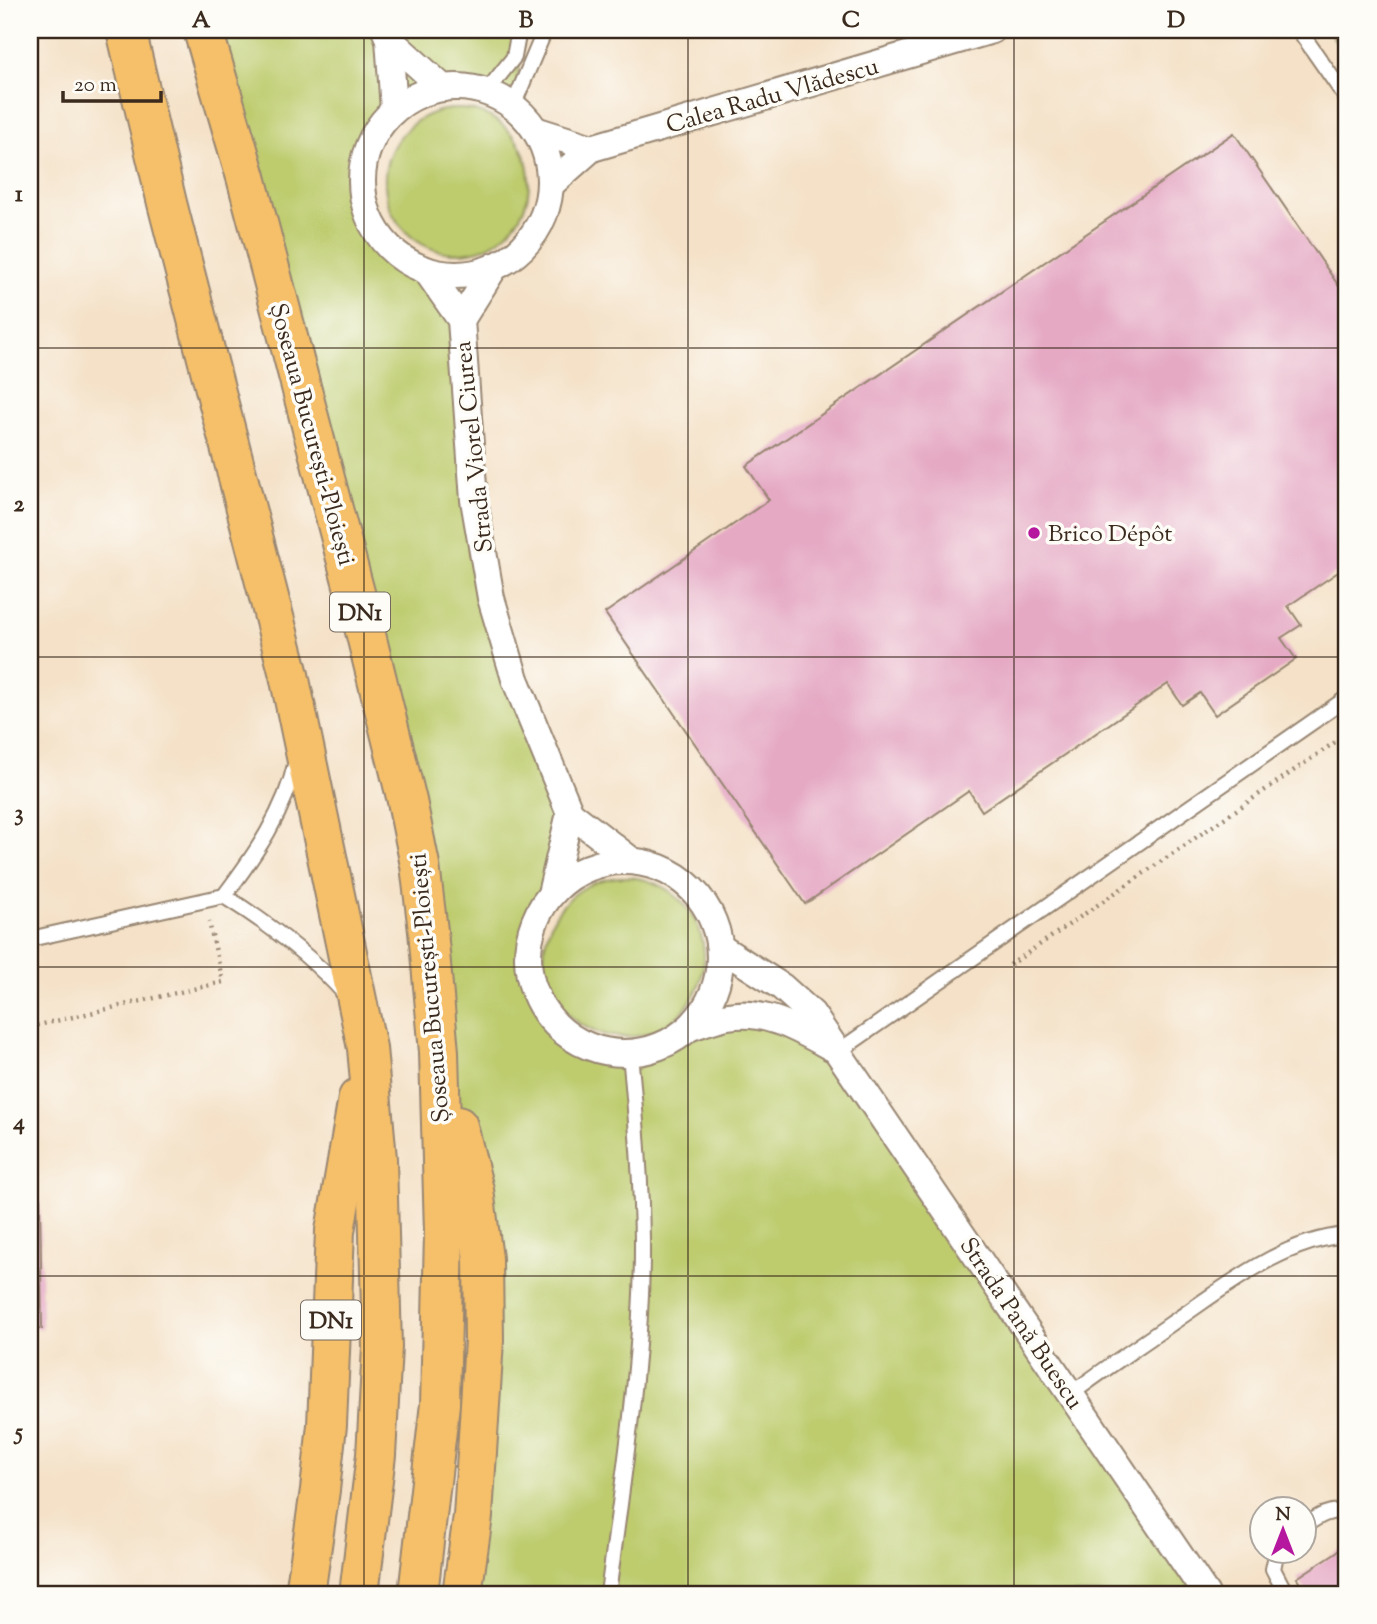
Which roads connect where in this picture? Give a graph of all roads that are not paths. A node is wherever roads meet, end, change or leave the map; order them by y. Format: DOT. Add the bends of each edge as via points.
graph roads {
  1 [pos="106,30"];
  2 [pos="126,30"];
  3 [pos="203,30"];
  4 [pos="217,30"];
  5 [pos="519,30"];
  6 [pos="545,30"];
  7 [pos="992,30"];
  8 [pos="1299,30"];
  9 [pos="387,34"];
  10 [pos="443,88"];
  11 [pos="486,92"];
  12 [pos="1347,99"];
  13 [pos="513,106"];
  14 [pos="394,110"];
  15 [pos="535,130"];
  16 [pos="592,148"];
  17 [pos="246,177"];
  18 [pos="550,185"];
  19 [pos="167,203"];
  20 [pos="495,266"];
  21 [pos="426,270"];
  22 [pos="461,320"];
  23 [pos="1347,698"];
  24 [pos="302,732"];
  25 [pos="570,813"];
  26 [pos="632,861"];
  27 [pos="551,894"];
  28 [pos="225,896"];
  29 [pos="30,939"];
  30 [pos="721,948"];
  31 [pos="360,1011"];
  32 [pos="691,1027"];
  33 [pos="367,1048"];
  34 [pos="839,1051"];
  35 [pos="439,1052"];
  36 [pos="630,1054"];
  37 [pos="1347,1235"];
  38 [pos="1071,1394"];
  39 [pos="1347,1512"];
  40 [pos="1318,1516"];
  41 [pos="1274,1564"];
  42 [pos="305,1594"];
  43 [pos="359,1594"];
  44 [pos="418,1594"];
  45 [pos="462,1594"];
  46 [pos="608,1594"];
  47 [pos="1206,1594"];
  48 [pos="1286,1594"];
  1 -- 19 [label="highway"];
  2 -- 19 [label="highway, DN1"];
  3 -- 17 [label="highway, Șoseaua București-Ploiești / DN1"];
  4 -- 17 [label="highway"];
  5 -- 11 [label="lane" via="514,57"];
  6 -- 13 [label="lane"];
  7 -- 16 [label="street, Calea Radu Vlădescu"];
  8 -- 12 [label="lane"];
  9 -- 10 [label="street"];
  9 -- 14 [label="street"];
  10 -- 11 [label="street"];
  10 -- 14 [label="street"];
  11 -- 13 [label="street"];
  13 -- 15 [label="street"];
  14 -- 21 [label="street" via="380,125 363,163 366,209 379,236 395,252"];
  15 -- 16 [label="street"];
  15 -- 18 [label="street" via="547,156"];
  16 -- 18 [label="street, Calea Radu Vlădescu"];
  17 -- 35 [label="highway, Șoseaua București-Ploiești / DN1" via="407,801 423,891"];
  18 -- 20 [label="street" via="546,210 534,233 517,253"];
  19 -- 24 [label="highway, DN1"];
  20 -- 21 [label="street" via="457,275"];
  20 -- 22 [label="street, Strada Viorel Ciurea"];
  21 -- 22 [label="street, Strada Viorel Ciurea"];
  22 -- 25 [label="street, Strada Viorel Ciurea" via="474,500 491,598 515,679"];
  23 -- 34 [label="lane"];
  24 -- 28 [label="lane" via="281,807"];
  24 -- 31 [label="highway, DN1"];
  25 -- 26 [label="street, Strada Viorel Ciurea"];
  25 -- 27 [label="street"];
  26 -- 27 [label="street" via="602,863 574,874"];
  26 -- 30 [label="street" via="658,866 682,879 701,898"];
  27 -- 36 [label="street" via="528,945 532,988 542,1008 579,1043"];
  28 -- 29 [label="lane"];
  28 -- 31 [label="lane" via="311,959"];
  30 -- 32 [label="street" via="719,977 709,1004"];
  30 -- 34 [label="street, Strada Pană Buescu" via="799,1000"];
  31 -- 33 [label="highway, DN1"];
  32 -- 34 [label="street, Strada Pană Buescu" via="728,1016 758,1016 785,1023"];
  32 -- 36 [label="street" via="662,1046"];
  33 -- 42 [label="highway, DN1" via="335,1231 327,1425"];
  33 -- 43 [label="highway, DN1" via="380,1232 381,1398"];
  34 -- 38 [label="street, Strada Pană Buescu"];
  35 -- 44 [label="highway, Șoseaua București-Ploiești / DN1" via="444,1233 440,1404"];
  35 -- 45 [label="highway, DN1" via="474,1190 483,1259 481,1410"];
  36 -- 46 [label="lane" via="642,1240 638,1332"];
  37 -- 38 [label="lane" via="1288,1251 1226,1286"];
  38 -- 47 [label="street, Strada Pană Buescu"];
  39 -- 40 [label="lane" via="1336,1510"];
  41 -- 48 [label="lane"];
}
